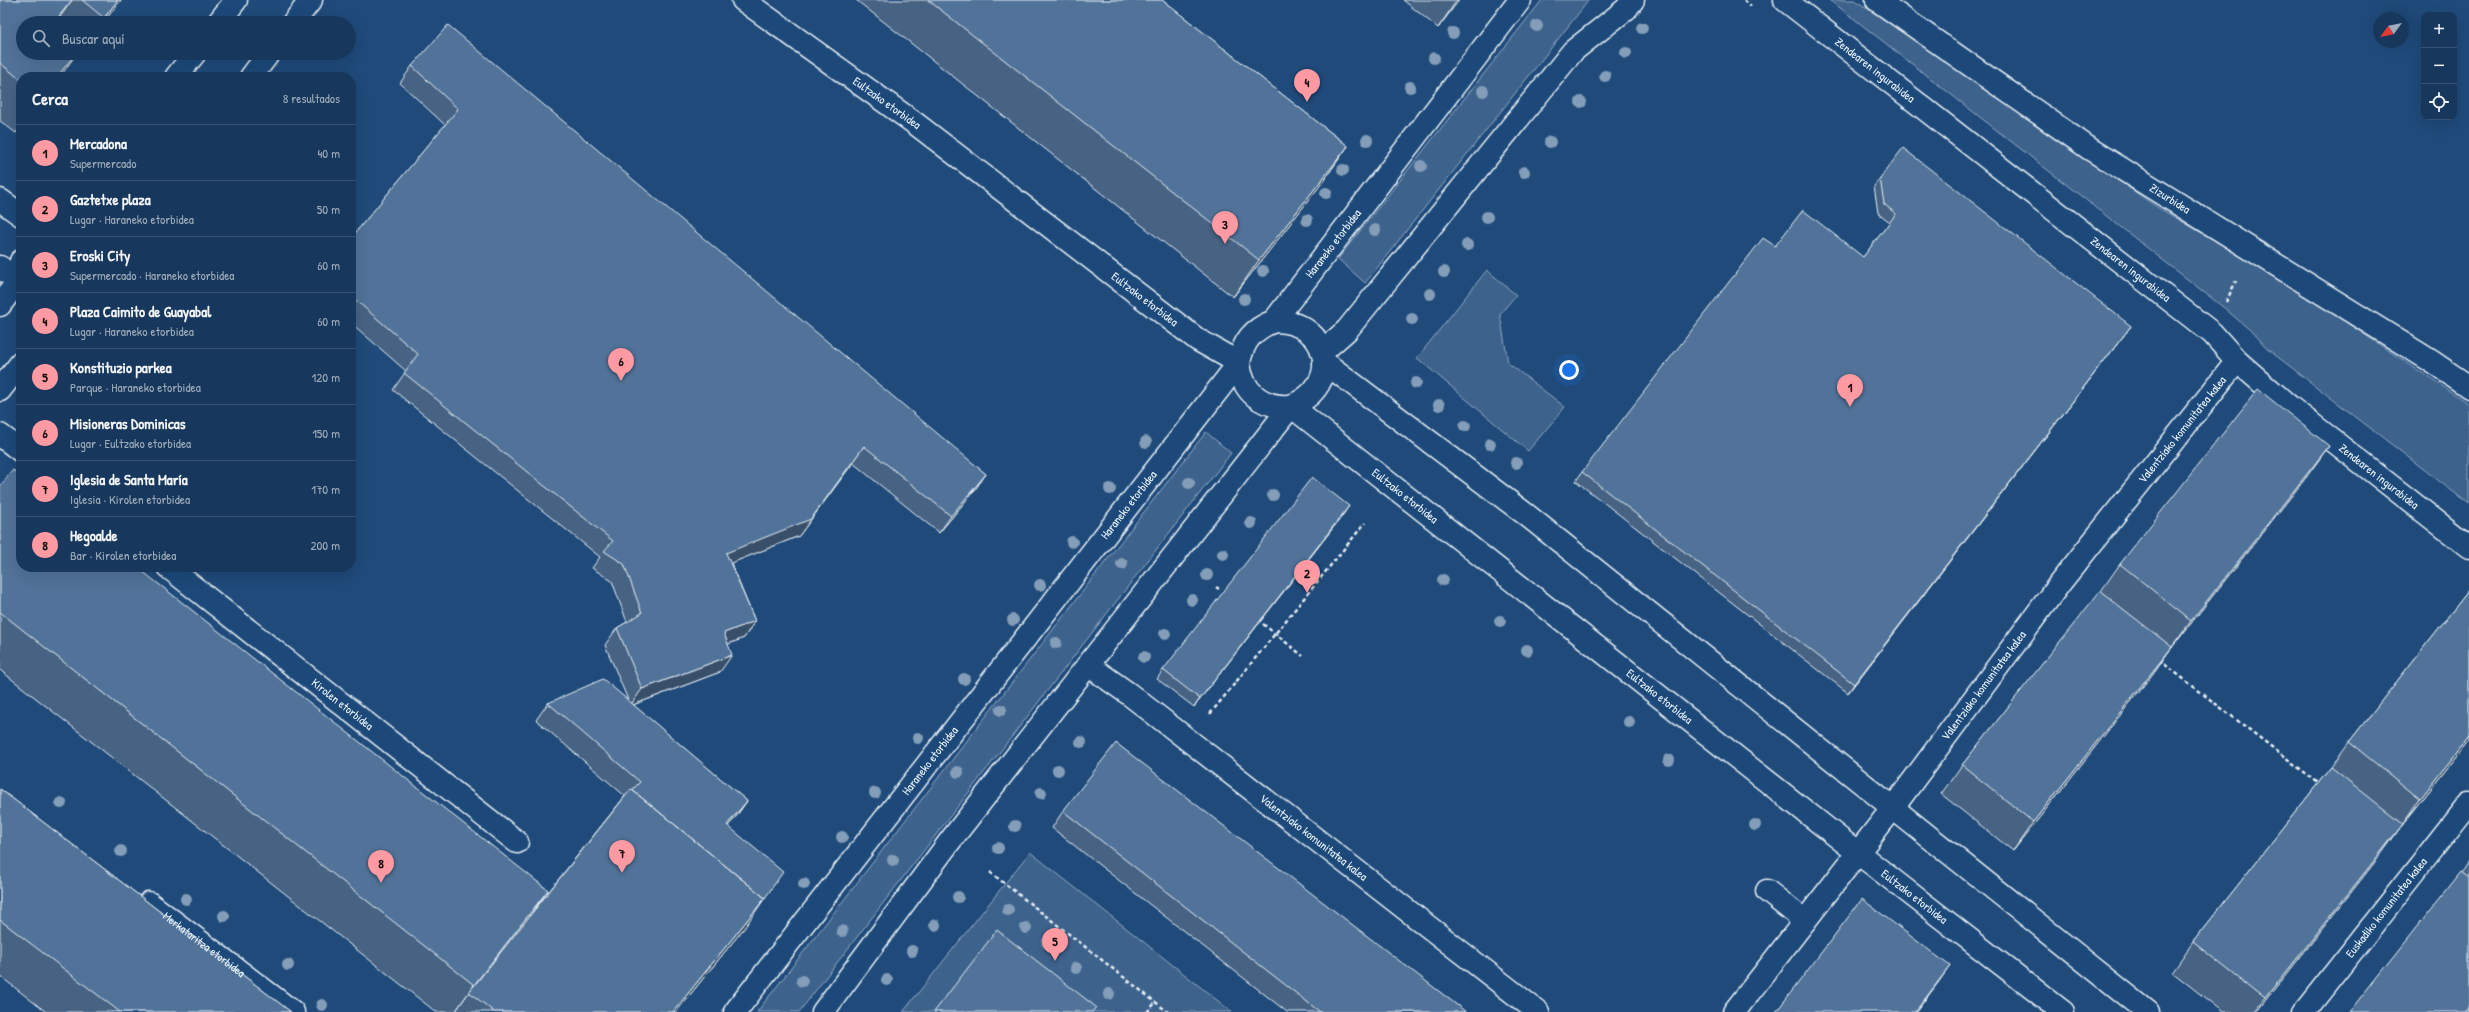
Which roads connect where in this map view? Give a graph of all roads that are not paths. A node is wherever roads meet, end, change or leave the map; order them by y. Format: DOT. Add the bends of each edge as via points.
graph roads {
  1 [pos="236,0"];
  2 [pos="311,0"];
  3 [pos="743,0"];
  4 [pos="1520,0"];
  5 [pos="1633,0"];
  6 [pos="1785,0"];
  7 [pos="1877,0"];
  8 [pos="223,16"];
  9 [pos="298,16"];
  10 [pos="189,60"];
  11 [pos="264,60"];
  12 [pos="180,72"];
  13 [pos="255,72"];
  14 [pos="0,200"];
  15 [pos="16,211"];
  16 [pos="0,267"];
  17 [pos="16,275"];
  18 [pos="16,283"];
  19 [pos="0,305"];
  20 [pos="1274,321"];
  21 [pos="1323,357"];
  22 [pos="2238,361"];
  23 [pos="1239,363"];
  24 [pos="16,369"];
  25 [pos="2469,387"];
  26 [pos="0,390"];
  27 [pos="1291,406"];
  28 [pos="0,435"];
  29 [pos="16,447"];
  30 [pos="2469,547"];
  31 [pos="174,572"];
  32 [pos="1088,665"];
  33 [pos="2469,803"];
  34 [pos="1892,809"];
  35 [pos="517,842"];
  36 [pos="1858,853"];
  37 [pos="1767,891"];
  38 [pos="134,892"];
  39 [pos="1805,921"];
  40 [pos="293,1012"];
  41 [pos="735,1012"];
  42 [pos="823,1012"];
  43 [pos="1538,1012"];
  44 [pos="1734,1012"];
  45 [pos="2064,1012"];
  46 [pos="2148,1012"];
  47 [pos="2304,1012"];
  1 -- 8 [label="street"];
  2 -- 9 [label="street"];
  3 -- 23 [label="street, Eultzako etorbidea" via="916,124 1198,340"];
  4 -- 20 [label="street, Haraneko etorbidea"];
  5 -- 21 [label="street" via="1626,9 1573,51"];
  6 -- 22 [label="street, Zendearen ingurabidea" via="2212,333"];
  7 -- 25 [label="street, Zizurbidea" via="2090,149 2418,352"];
  10 -- 12 [label="street"];
  11 -- 13 [label="street"];
  14 -- 15 [label="street"];
  16 -- 17 [label="street"];
  18 -- 19 [label="street"];
  20 -- 21 [label="street" via="1288,321 1312,334"];
  20 -- 23 [label="street, Haraneko etorbidea" via="1260,326 1249,336 1241,349"];
  21 -- 27 [label="street" via="1323,376 1316,389"];
  21 -- 34 [label="street" via="1528,516"];
  22 -- 30 [label="street, Zendearen ingurabidea" via="2290,407"];
  22 -- 34 [label="street, Valentziako komunitatea kalea" via="2060,583"];
  23 -- 27 [label="street" via="1240,376 1254,397 1278,407"];
  23 -- 41 [label="street, Haraneko etorbidea"];
  24 -- 26 [label="street"];
  27 -- 32 [label="street"];
  27 -- 36 [label="street, Eultzako etorbidea"];
  28 -- 29 [label="street"];
  31 -- 35 [label="street, Kirolen etorbidea"];
  32 -- 42 [label="street" via="950,841"];
  32 -- 43 [label="street, Valentziako komunitatea kalea" via="1129,694"];
  33 -- 47 [label="street, Euskadiko komunitatea kalea"];
  34 -- 36 [label="street, Valentziako komunitatea kalea"];
  34 -- 46 [label="street"];
  36 -- 39 [label="street, Valentziako komunitatea kalea"];
  36 -- 45 [label="street, Eultzako etorbidea"];
  37 -- 39 [label="street"];
  38 -- 40 [label="street, Merkataritza etorbidea"];
  39 -- 44 [label="street, Valentziako komunitatea kalea"];
}
